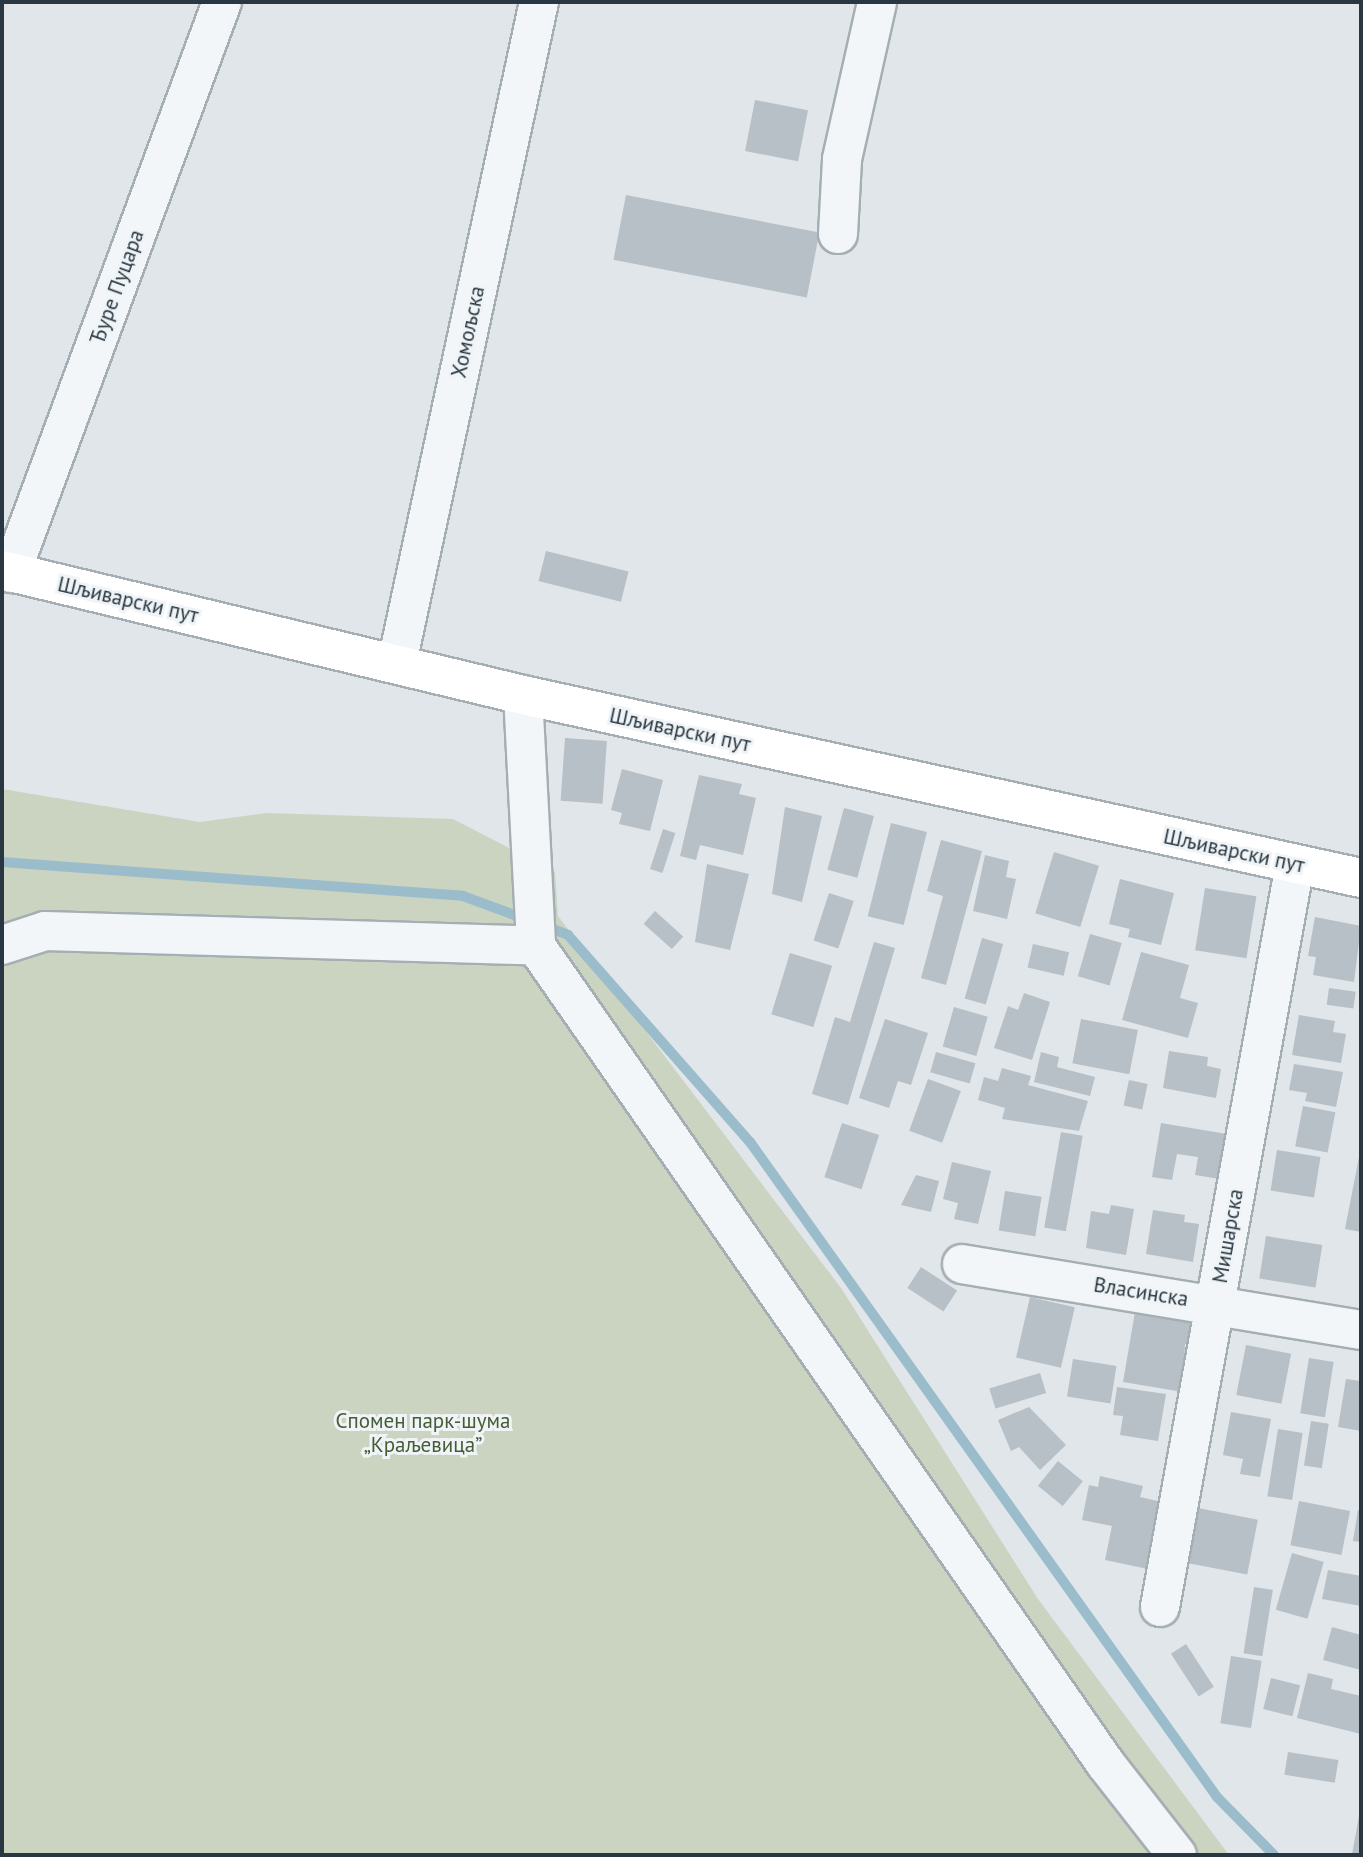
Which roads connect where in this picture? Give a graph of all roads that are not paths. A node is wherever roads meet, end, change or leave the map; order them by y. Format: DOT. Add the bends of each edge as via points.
graph roads {
  1 [pos="222,2"];
  2 [pos="539,2"];
  3 [pos="877,2"];
  4 [pos="838,234"];
  5 [pos="6,572"];
  6 [pos="397,663"];
  7 [pos="523,695"];
  8 [pos="1295,864"];
  9 [pos="1361,878"];
  10 [pos="2,946"];
  11 [pos="536,946"];
  12 [pos="962,1264"];
  13 [pos="1216,1304"];
  14 [pos="1361,1330"];
  15 [pos="1160,1607"];
  16 [pos="1177,1855"];
  1 -- 5 [label="street, Ђуре Пуцара"];
  2 -- 6 [label="street, Хомољска"];
  3 -- 4 [label="street" via="842,159"];
  5 -- 6 [label="main road, Шљиварски пут"];
  6 -- 7 [label="main road, Шљиварски пут"];
  7 -- 8 [label="main road, Шљиварски пут"];
  7 -- 11 [label="street"];
  8 -- 9 [label="main road, Шљиварски пут"];
  8 -- 13 [label="street, Мишарска"];
  10 -- 11 [label="street" via="45,931"];
  11 -- 16 [label="street" via="1105,1763"];
  12 -- 13 [label="street, Власинска"];
  13 -- 14 [label="street, Власинска"];
  13 -- 15 [label="street, Мишарска"];
}
